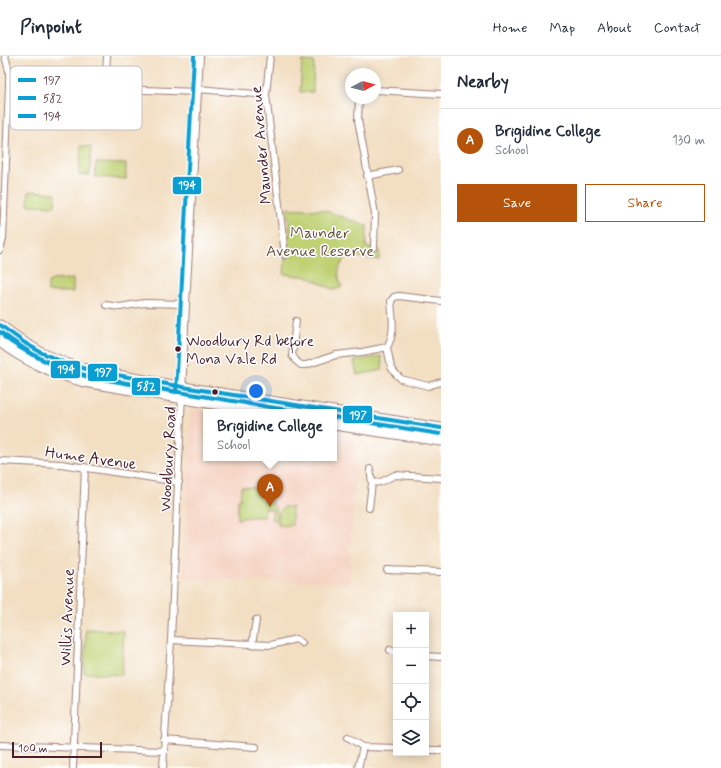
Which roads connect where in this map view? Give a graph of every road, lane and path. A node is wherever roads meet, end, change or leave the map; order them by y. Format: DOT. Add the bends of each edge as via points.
graph roads {
  1 [pos="107,56"];
  2 [pos="200,56"];
  3 [pos="270,56"];
  4 [pos="8,57"];
  5 [pos="106,66"];
  6 [pos="10,84"];
  7 [pos="142,90"];
  8 [pos="381,90"];
  9 [pos="198,91"];
  10 [pos="441,94"];
  11 [pos="266,95"];
  12 [pos="359,104"];
  13 [pos="398,170"];
  14 [pos="367,176"];
  15 [pos="374,247"];
  16 [pos="0,250"];
  17 [pos="285,255"];
  18 [pos="441,301"];
  19 [pos="186,304"];
  20 [pos="106,305"];
  21 [pos="296,321"];
  22 [pos="0,325"];
  23 [pos="0,342"];
  24 [pos="387,347"];
  25 [pos="441,382"];
  26 [pos="183,387"];
  27 [pos="182,399"];
  28 [pos="243,409"];
  29 [pos="321,409"];
  30 [pos="337,411"];
  31 [pos="337,424"];
  32 [pos="441,428"];
  33 [pos="441,440"];
  34 [pos="0,461"];
  35 [pos="85,467"];
  36 [pos="370,469"];
  37 [pos="441,478"];
  38 [pos="179,482"];
  39 [pos="372,483"];
  40 [pos="368,508"];
  41 [pos="387,570"];
  42 [pos="441,572"];
  43 [pos="256,620"];
  44 [pos="171,640"];
  45 [pos="302,644"];
  46 [pos="252,645"];
  47 [pos="429,656"];
  48 [pos="441,657"];
  49 [pos="348,737"];
  50 [pos="164,740"];
  51 [pos="0,745"];
  52 [pos="256,747"];
  53 [pos="363,747"];
  54 [pos="74,748"];
  55 [pos="393,748"];
  56 [pos="429,750"];
  57 [pos="441,750"];
  58 [pos="164,751"];
  59 [pos="73,768"];
  60 [pos="163,768"];
  61 [pos="358,768"];
  1 -- 5 [label="street"];
  2 -- 9 [label="street, Woodbury Road"];
  3 -- 11 [label="street, Maunder Avenue"];
  4 -- 6 [label="street"];
  6 -- 16 [label="street" via="3,239"];
  7 -- 9 [label="street"];
  8 -- 10 [label="street"];
  9 -- 11 [label="street"];
  9 -- 19 [label="street, Woodbury Road"];
  11 -- 17 [label="street, Maunder Avenue"];
  12 -- 14 [label="street" via="358,120"];
  13 -- 14 [label="street"];
  14 -- 15 [label="street" via="375,214"];
  18 -- 24 [label="street" via="394,297 391,301 393,333"];
  19 -- 20 [label="street" via="144,303 120,307"];
  19 -- 26 [label="street, Woodbury Road"];
  21 -- 24 [label="street" via="292,355 301,365 336,355"];
  22 -- 26 [label="highway" via="25,343 68,364"];
  23 -- 27 [label="highway" via="40,366 72,379"];
  24 -- 25 [label="street" via="391,367 401,379 428,386"];
  26 -- 27 [label="street, Woodbury Road"];
  26 -- 29 [label="highway"];
  27 -- 28 [label="highway"];
  27 -- 38 [label="street, Woodbury Road"];
  30 -- 32 [label="highway"];
  31 -- 33 [label="highway"];
  34 -- 35 [label="street, Hume Avenue"];
  35 -- 38 [label="street, Hume Avenue"];
  35 -- 54 [label="street, Willis Avenue"];
  36 -- 39 [label="street"];
  37 -- 39 [label="street" via="395,475 381,482"];
  38 -- 44 [label="street, Woodbury Road"];
  39 -- 40 [label="street"];
  41 -- 42 [label="street"];
  43 -- 46 [label="street"];
  44 -- 46 [label="street"];
  44 -- 50 [label="street, Woodbury Road"];
  45 -- 46 [label="street" via="296,639 271,645"];
  47 -- 48 [label="street"];
  49 -- 53 [label="street"];
  50 -- 52 [label="street"];
  50 -- 58 [label="street, Woodbury Road"];
  51 -- 54 [label="street"];
  53 -- 55 [label="street"];
  53 -- 61 [label="street"];
  54 -- 58 [label="street"];
  54 -- 59 [label="street, Willis Avenue"];
  56 -- 57 [label="street"];
  58 -- 60 [label="street, Woodbury Road"];
}
